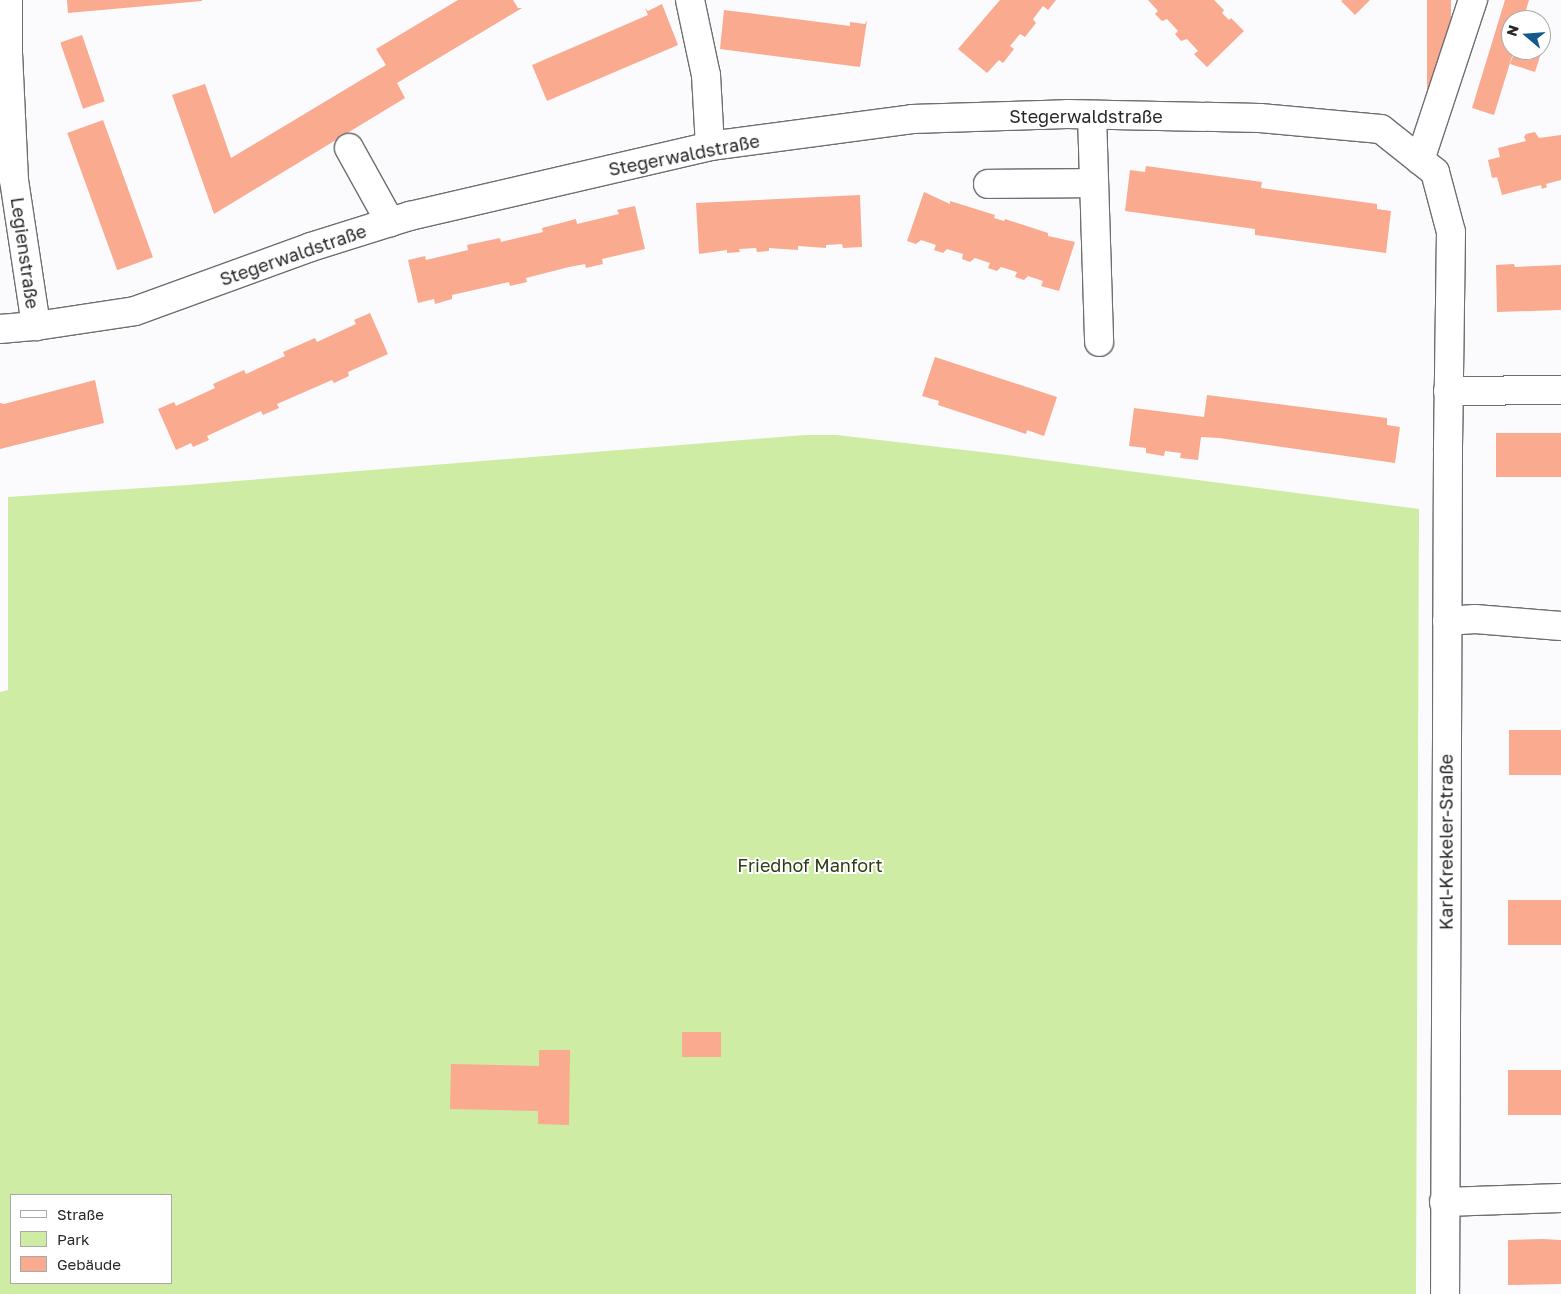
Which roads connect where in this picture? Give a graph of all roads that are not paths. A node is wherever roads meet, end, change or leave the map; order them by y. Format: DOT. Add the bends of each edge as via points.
graph roads {
  1 [pos="8,0"];
  2 [pos="690,0"];
  3 [pos="1472,0"];
  4 [pos="1092,115"];
  5 [pos="710,146"];
  6 [pos="349,148"];
  7 [pos="1427,166"];
  8 [pos="1094,183"];
  9 [pos="988,184"];
  10 [pos="390,222"];
  11 [pos="36,326"];
  12 [pos="0,329"];
  13 [pos="1099,342"];
  14 [pos="1561,390"];
  15 [pos="1448,391"];
  16 [pos="1447,621"];
  17 [pos="1561,626"];
  18 [pos="1561,1198"];
  19 [pos="1444,1202"];
  20 [pos="1445,1294"];
  1 -- 11 [label="street, Legienstraße" via="14,180"];
  2 -- 5 [label="street" via="706,75"];
  3 -- 7 [label="street"];
  4 -- 5 [label="street, Stegerwaldstraße" via="912,120"];
  4 -- 7 [label="street, Stegerwaldstraße" via="1260,118 1381,130"];
  4 -- 8 [label="street"];
  5 -- 10 [label="street, Stegerwaldstraße"];
  6 -- 10 [label="street"];
  7 -- 15 [label="street, Karl-Krekeler-Straße" via="1451,232"];
  8 -- 9 [label="street"];
  8 -- 13 [label="street"];
  10 -- 11 [label="street, Stegerwaldstraße" via="135,311"];
  11 -- 12 [label="street, Stegerwaldstraße"];
  14 -- 15 [label="street"];
  15 -- 16 [label="street, Karl-Krekeler-Straße"];
  16 -- 17 [label="street" via="1475,619"];
  16 -- 19 [label="street, Karl-Krekeler-Straße"];
  18 -- 19 [label="street"];
  19 -- 20 [label="street, Karl-Krekeler-Straße"];
}
